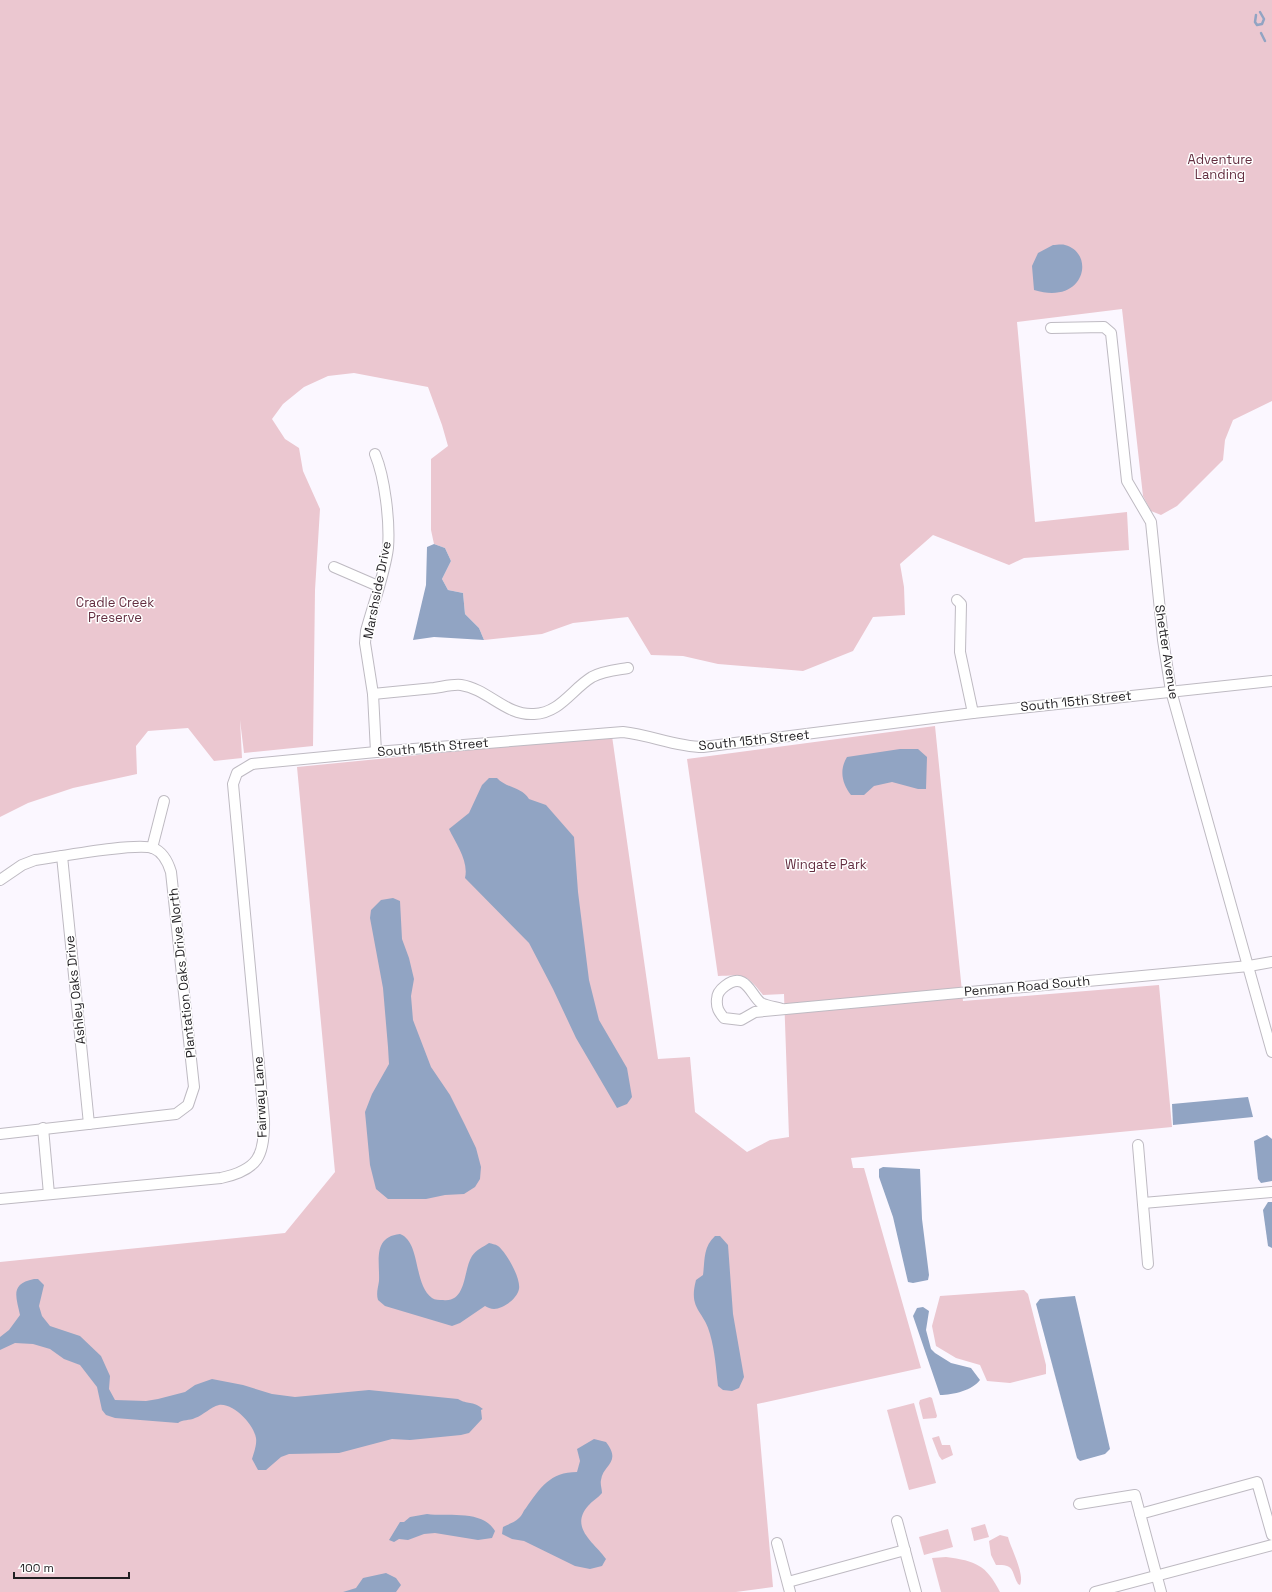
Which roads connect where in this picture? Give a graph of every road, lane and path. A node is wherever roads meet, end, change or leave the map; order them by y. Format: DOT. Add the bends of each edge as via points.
graph roads {
  1 [pos="1051,328"];
  2 [pos="375,454"];
  3 [pos="334,567"];
  4 [pos="378,586"];
  5 [pos="957,600"];
  6 [pos="628,668"];
  7 [pos="1272,681"];
  8 [pos="1171,691"];
  9 [pos="373,694"];
  10 [pos="973,713"];
  11 [pos="376,752"];
  12 [pos="239,772"];
  13 [pos="164,801"];
  14 [pos="152,848"];
  15 [pos="62,856"];
  16 [pos="0,880"];
  17 [pos="1272,962"];
  18 [pos="1249,966"];
  19 [pos="755,996"];
  20 [pos="782,1009"];
  21 [pos="748,1017"];
  22 [pos="1272,1052"];
  23 [pos="89,1124"];
  24 [pos="43,1128"];
  25 [pos="0,1134"];
  26 [pos="1138,1145"];
  27 [pos="1272,1192"];
  28 [pos="49,1194"];
  29 [pos="0,1199"];
  30 [pos="1143,1203"];
  31 [pos="1148,1264"];
  32 [pos="1079,1504"];
  33 [pos="1140,1514"];
  34 [pos="897,1521"];
  35 [pos="1272,1535"];
  36 [pos="777,1543"];
  37 [pos="1272,1545"];
  38 [pos="905,1550"];
  39 [pos="1157,1576"];
  40 [pos="789,1587"];
  41 [pos="916,1592"];
  42 [pos="1095,1592"];
  43 [pos="1161,1592"];
  1 -- 8 [label="street, Shetter Avenue" via="1104,327 1111,333 1127,482 1151,522"];
  2 -- 4 [label="street, Marshside Drive" via="381,469 388,530 388,548"];
  3 -- 4 [label="street"];
  4 -- 9 [label="street, Marshside Drive" via="365,643"];
  5 -- 10 [label="street" via="961,604 960,652"];
  6 -- 9 [label="street" via="593,676 552,710 536,714 516,712 483,693 460,685"];
  7 -- 8 [label="street, South 15th Street"];
  8 -- 10 [label="street, South 15th Street"];
  8 -- 18 [label="street, Shetter Avenue"];
  9 -- 11 [label="street, Marshside Drive"];
  10 -- 11 [label="street, South 15th Street" via="703,746 687,746 652,736 623,732"];
  11 -- 12 [label="street, South 15th Street" via="252,764"];
  12 -- 28 [label="street, Fairway Lane" via="233,784 264,1119 261,1154 252,1166 239,1174 221,1178"];
  13 -- 14 [label="street"];
  14 -- 15 [label="street" via="124,848"];
  14 -- 23 [label="street, Plantation Oaks Drive North" via="165,858 171,872 194,1087 188,1105 176,1114"];
  15 -- 16 [label="street" via="35,860 22,865"];
  15 -- 23 [label="street, Ashley Oaks Drive"];
  17 -- 18 [label="street, Penman Road South"];
  18 -- 20 [label="street, Penman Road South"];
  18 -- 22 [label="street, Shetter Avenue"];
  19 -- 20 [label="street, Penman Road South" via="764,1004"];
  19 -- 21 [label="street" via="753,1010"];
  19 -- 21 [label="street, Penman Road South" via="746,984 738,982 728,984 717,996 717,1008 724,1018 742,1020"];
  20 -- 21 [label="street, Penman Road South" via="755,1012"];
  23 -- 24 [label="street"];
  24 -- 25 [label="street"];
  24 -- 28 [label="street"];
  26 -- 30 [label="street"];
  27 -- 30 [label="street"];
  28 -- 29 [label="street, Fairway Lane"];
  30 -- 31 [label="street"];
  32 -- 33 [label="street" via="1135,1494"];
  33 -- 35 [label="street" via="1257,1482"];
  33 -- 39 [label="street"];
  34 -- 38 [label="street"];
  36 -- 40 [label="street"];
  37 -- 39 [label="street"];
  38 -- 40 [label="street"];
  38 -- 41 [label="street"];
  39 -- 42 [label="street"];
  39 -- 43 [label="street"];
}
